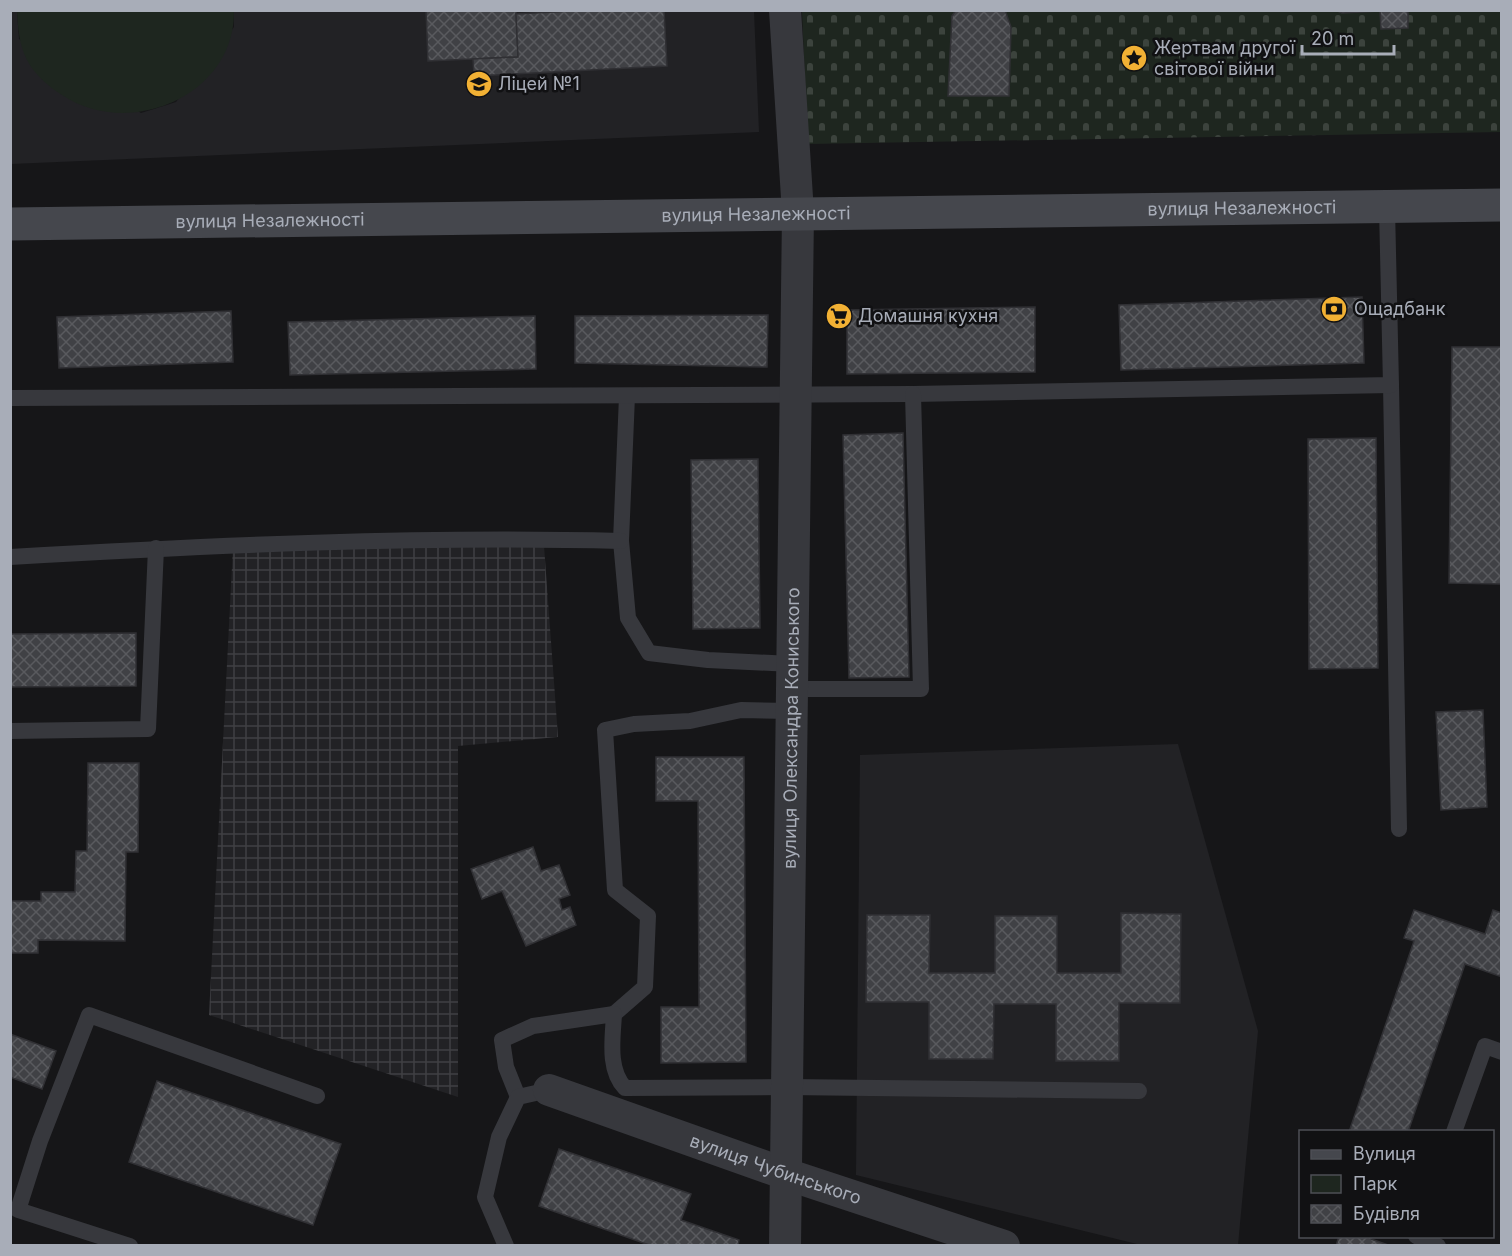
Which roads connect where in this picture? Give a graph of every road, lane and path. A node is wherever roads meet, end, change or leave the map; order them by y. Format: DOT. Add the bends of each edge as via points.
graph roads {
  1 [pos="785,10"];
  2 [pos="1502,205"];
  3 [pos="1387,208"];
  4 [pos="798,213"];
  5 [pos="10,224"];
  6 [pos="1391,385"];
  7 [pos="913,394"];
  8 [pos="627,396"];
  9 [pos="795,396"];
  10 [pos="10,398"];
  11 [pos="621,542"];
  12 [pos="156,548"];
  13 [pos="10,557"];
  14 [pos="792,688"];
  15 [pos="10,730"];
  16 [pos="1399,829"];
  17 [pos="614,1014"];
  18 [pos="1502,1052"];
  19 [pos="787,1087"];
  20 [pos="549,1090"];
  21 [pos="1139,1091"];
  22 [pos="317,1096"];
  23 [pos="518,1097"];
  24 [pos="1454,1130"];
  25 [pos="786,1174"];
  26 [pos="1421,1238"];
  27 [pos="130,1245"];
  28 [pos="506,1245"];
  29 [pos="785,1245"];
  30 [pos="1004,1245"];
  31 [pos="1438,1245"];
  1 -- 4 [label="street, вулиця Олександра Кониського"];
  2 -- 3 [label="main road, вулиця Незалежності"];
  3 -- 4 [label="main road, вулиця Незалежності"];
  3 -- 6 [label="lane"];
  4 -- 5 [label="main road, вулиця Незалежності"];
  4 -- 9 [label="street, вулиця Олександра Кониського"];
  6 -- 7 [label="lane"];
  6 -- 16 [label="lane"];
  7 -- 9 [label="lane"];
  7 -- 14 [label="lane" via="921,689"];
  8 -- 9 [label="lane"];
  8 -- 10 [label="lane"];
  8 -- 11 [label="lane"];
  9 -- 14 [label="street, вулиця Олександра Кониського"];
  11 -- 12 [label="lane" via="543,539"];
  11 -- 14 [label="lane" via="628,618 649,653 708,660"];
  12 -- 13 [label="lane"];
  12 -- 15 [label="lane" via="148,729"];
  14 -- 17 [label="lane" via="741,710 690,721 605,730 615,890 648,916 645,987"];
  14 -- 19 [label="street, вулиця Олександра Кониського"];
  17 -- 19 [label="lane" via="612,1055 618,1081 625,1088"];
  17 -- 23 [label="lane" via="533,1026 502,1040 506,1067"];
  18 -- 24 [label="lane" via="1485,1046"];
  19 -- 21 [label="lane"];
  19 -- 25 [label="street, вулиця Олександра Кониського"];
  20 -- 23 [label="lane"];
  20 -- 25 [label="street, вулиця Чубинського"];
  22 -- 27 [label="lane" via="89,1015 40,1140 18,1210"];
  23 -- 28 [label="lane" via="499,1137 485,1197"];
  25 -- 29 [label="street, вулиця Олександра Кониського"];
  25 -- 30 [label="street, вулиця Чубинського"];
  26 -- 31 [label="lane"];
}
